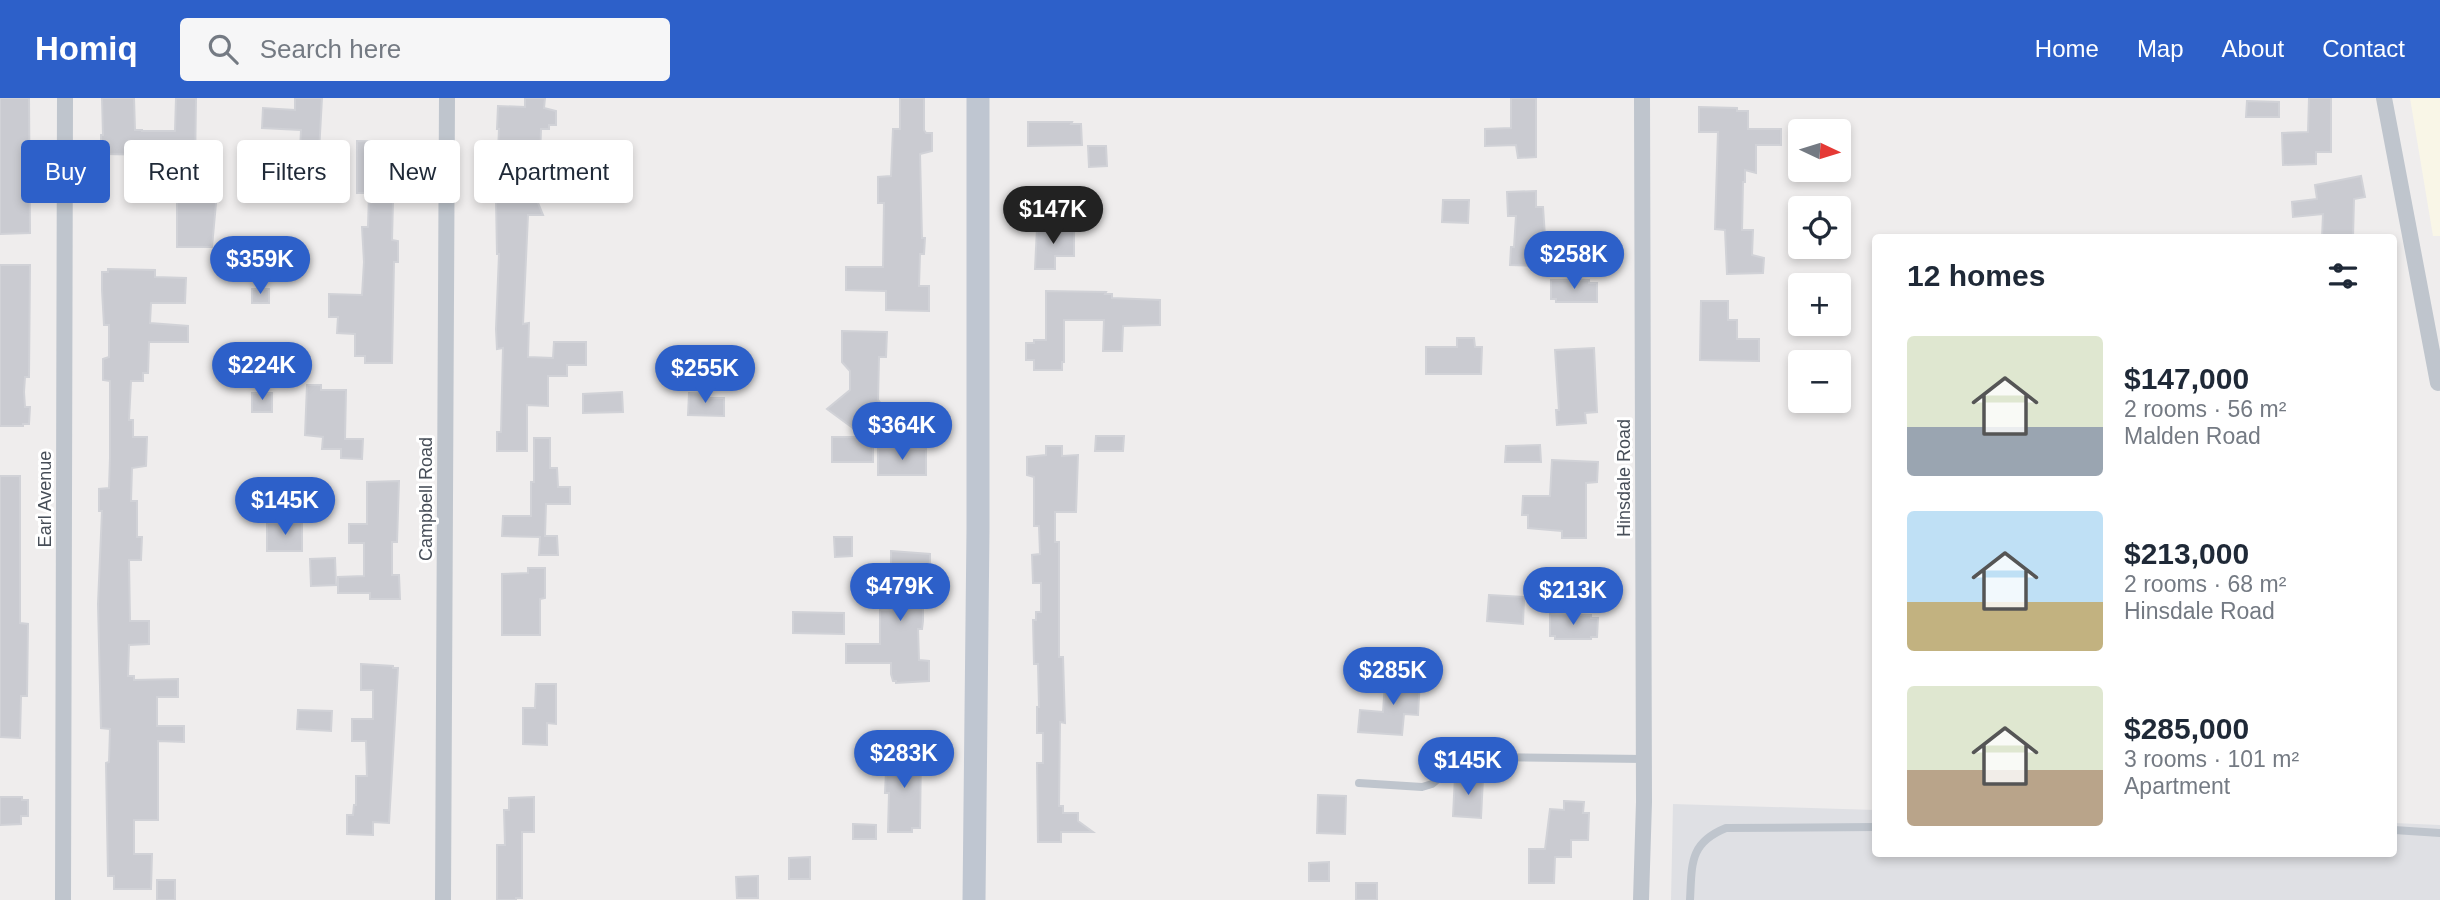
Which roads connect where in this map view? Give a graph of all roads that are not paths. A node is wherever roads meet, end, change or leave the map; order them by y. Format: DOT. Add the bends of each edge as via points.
graph roads {
  1 [pos="65,98"];
  2 [pos="447,98"];
  3 [pos="978,98"];
  4 [pos="1642,98"];
  5 [pos="2384,98"];
  6 [pos="2438,383"];
  7 [pos="1644,759"];
  8 [pos="1359,783"];
  9 [pos="1872,827"];
  10 [pos="2397,830"];
  11 [pos="2440,834"];
  12 [pos="64,900"];
  13 [pos="443,900"];
  14 [pos="974,900"];
  15 [pos="1641,900"];
  16 [pos="1690,900"];
  1 -- 12 [label="street, Earl Avenue"];
  2 -- 13 [label="street, Campbell Road"];
  3 -- 14 [label="street"];
  4 -- 7 [label="street, Hinsdale Road"];
  5 -- 6 [label="street"];
  7 -- 8 [label="lane" via="1479,757 1456,764 1422,787"];
  7 -- 15 [label="street, Hinsdale Road"];
  9 -- 16 [label="lane" via="1726,828 1713,833 1698,847 1692,863"];
  10 -- 11 [label="lane"];
}
